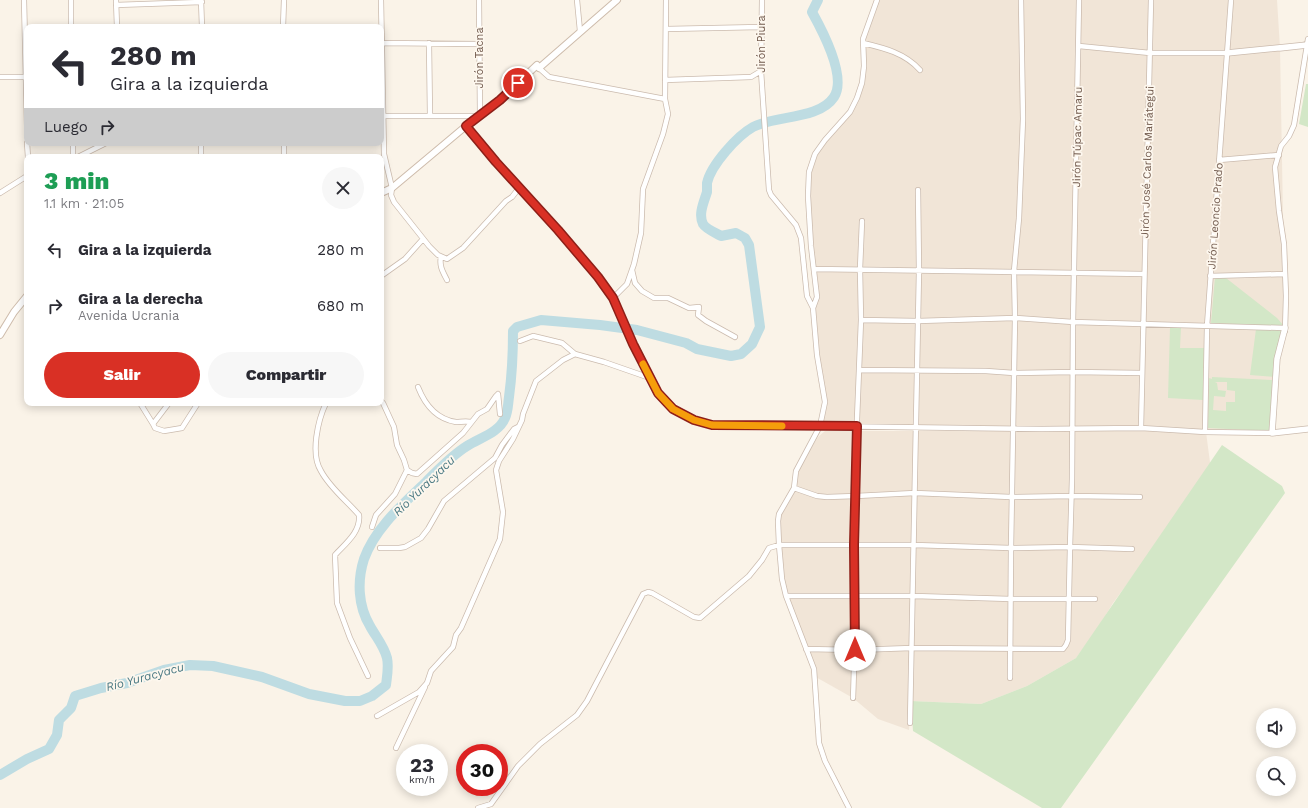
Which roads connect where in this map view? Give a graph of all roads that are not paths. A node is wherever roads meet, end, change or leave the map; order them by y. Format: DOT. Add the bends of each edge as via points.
graph roads {
  1 [pos="24,0"];
  2 [pos="71,0"];
  3 [pos="284,0"];
  4 [pos="382,0"];
  5 [pos="479,0"];
  6 [pos="577,0"];
  7 [pos="617,0"];
  8 [pos="666,0"];
  9 [pos="762,0"];
  10 [pos="877,0"];
  11 [pos="1021,0"];
  12 [pos="1079,0"];
  13 [pos="1151,0"];
  14 [pos="1231,0"];
  15 [pos="201,1"];
  16 [pos="116,2"];
  17 [pos="25,24"];
  18 [pos="71,24"];
  19 [pos="117,24"];
  20 [pos="202,24"];
  21 [pos="283,24"];
  22 [pos="381,24"];
  23 [pos="761,27"];
  24 [pos="666,29"];
  25 [pos="580,31"];
  26 [pos="384,42"];
  27 [pos="1308,42"];
  28 [pos="429,43"];
  29 [pos="863,43"];
  30 [pos="479,44"];
  31 [pos="1079,46"];
  32 [pos="1150,53"];
  33 [pos="1227,53"];
  34 [pos="539,68"];
  35 [pos="920,70"];
  36 [pos="761,71"];
  37 [pos="0,77"];
  38 [pos="24,77"];
  39 [pos="665,80"];
  40 [pos="665,99"];
  41 [pos="384,116"];
  42 [pos="430,116"];
  43 [pos="480,116"];
  44 [pos="466,126"];
  45 [pos="100,146"];
  46 [pos="84,154"];
  47 [pos="384,154"];
  48 [pos="1279,155"];
  49 [pos="1219,160"];
  50 [pos="24,178"];
  51 [pos="392,188"];
  52 [pos="519,188"];
  53 [pos="918,190"];
  54 [pos="384,191"];
  55 [pos="0,193"];
  56 [pos="862,221"];
  57 [pos="423,239"];
  58 [pos="441,257"];
  59 [pos="814,269"];
  60 [pos="632,270"];
  61 [pos="860,270"];
  62 [pos="919,270"];
  63 [pos="1014,271"];
  64 [pos="1074,273"];
  65 [pos="384,274"];
  66 [pos="1144,274"];
  67 [pos="1285,274"];
  68 [pos="1210,276"];
  69 [pos="447,280"];
  70 [pos="613,298"];
  71 [pos="24,300"];
  72 [pos="813,308"];
  73 [pos="1015,318"];
  74 [pos="861,320"];
  75 [pos="918,321"];
  76 [pos="1073,322"];
  77 [pos="1143,324"];
  78 [pos="1207,326"];
  79 [pos="1285,328"];
  80 [pos="0,335"];
  81 [pos="735,337"];
  82 [pos="520,342"];
  83 [pos="575,354"];
  84 [pos="859,370"];
  85 [pos="917,370"];
  86 [pos="1073,372"];
  87 [pos="1014,373"];
  88 [pos="1142,373"];
  89 [pos="650,378"];
  90 [pos="418,387"];
  91 [pos="384,405"];
  92 [pos="142,406"];
  93 [pos="168,406"];
  94 [pos="196,406"];
  95 [pos="325,406"];
  96 [pos="500,414"];
  97 [pos="471,422"];
  98 [pos="153,424"];
  99 [pos="820,426"];
  100 [pos="857,426"];
  101 [pos="518,427"];
  102 [pos="916,427"];
  103 [pos="1141,428"];
  104 [pos="1013,429"];
  105 [pos="1072,429"];
  106 [pos="1308,429"];
  107 [pos="1205,432"];
  108 [pos="1272,433"];
  109 [pos="407,470"];
  110 [pos="794,488"];
  111 [pos="915,493"];
  112 [pos="856,496"];
  113 [pos="1072,496"];
  114 [pos="1011,497"];
  115 [pos="1140,497"];
  116 [pos="372,527"];
  117 [pos="854,545"];
  118 [pos="779,546"];
  119 [pos="914,546"];
  120 [pos="1070,547"];
  121 [pos="380,548"];
  122 [pos="1010,548"];
  123 [pos="1132,549"];
  124 [pos="786,596"];
  125 [pos="855,596"];
  126 [pos="914,596"];
  127 [pos="1011,599"];
  128 [pos="1069,599"];
  129 [pos="1094,599"];
  130 [pos="912,648"];
  131 [pos="1010,648"];
  132 [pos="806,649"];
  133 [pos="855,650"];
  134 [pos="368,676"];
  135 [pos="1010,678"];
  136 [pos="427,683"];
  137 [pos="853,698"];
  138 [pos="377,716"];
  139 [pos="910,723"];
  140 [pos="398,744"];
  141 [pos="478,808"];
  142 [pos="849,808"];
  1 -- 17 [label="street"];
  2 -- 18 [label="street"];
  3 -- 21 [label="street"];
  4 -- 22 [label="street"];
  5 -- 30 [label="street, Jirón Tacna"];
  6 -- 25 [label="street"];
  7 -- 25 [label="main road"];
  8 -- 24 [label="street"];
  9 -- 23 [label="street, Jirón Piura"];
  10 -- 29 [label="street"];
  11 -- 63 [label="street" via="1022,154"];
  12 -- 31 [label="street, Jirón Túpac Amaru"];
  13 -- 32 [label="street, Jirón José Carlos Mariátegui"];
  14 -- 33 [label="street, Jirón Leoncio Prado"];
  15 -- 16 [label="street"];
  15 -- 20 [label="street"];
  16 -- 19 [label="street"];
  23 -- 24 [label="street"];
  23 -- 36 [label="street, Jirón Piura"];
  24 -- 39 [label="street"];
  25 -- 34 [label="main road"];
  26 -- 28 [label="street"];
  27 -- 33 [label="street"];
  27 -- 48 [label="street" via="1294,126 1281,146"];
  28 -- 30 [label="street"];
  28 -- 42 [label="street"];
  29 -- 35 [label="street" via="899,54"];
  29 -- 59 [label="street" via="864,66 857,98 850,112 824,140 815,154 809,172 808,196"];
  30 -- 43 [label="street, Jirón Tacna"];
  31 -- 32 [label="street"];
  31 -- 64 [label="street, Jirón Túpac Amaru"];
  32 -- 33 [label="street"];
  32 -- 66 [label="street, Jirón José Carlos Mariátegui"];
  33 -- 49 [label="street, Jirón Leoncio Prado"];
  34 -- 40 [label="street" via="550,77"];
  34 -- 43 [label="main road" via="537,65"];
  36 -- 39 [label="street" via="751,77"];
  36 -- 72 [label="street, Jirón Piura" via="769,190 796,225 801,238 807,296"];
  37 -- 38 [label="street"];
  39 -- 40 [label="street"];
  40 -- 60 [label="street" via="668,114 643,189 641,233"];
  41 -- 42 [label="street"];
  42 -- 43 [label="street"];
  43 -- 44 [label="main road"];
  44 -- 51 [label="main road"];
  44 -- 52 [label="street"];
  45 -- 46 [label="street"];
  47 -- 51 [label="street"];
  48 -- 49 [label="street"];
  48 -- 67 [label="street" via="1275,167"];
  49 -- 68 [label="street, Jirón Leoncio Prado"];
  50 -- 55 [label="street"];
  51 -- 54 [label="main road"];
  51 -- 57 [label="street" via="394,202"];
  52 -- 58 [label="street" via="463,248 447,259"];
  52 -- 70 [label="street" via="558,230"];
  53 -- 62 [label="street"];
  56 -- 61 [label="street"];
  57 -- 58 [label="street"];
  57 -- 65 [label="street" via="405,259"];
  58 -- 69 [label="street" via="441,270"];
  59 -- 61 [label="street"];
  59 -- 72 [label="street" via="817,297"];
  60 -- 70 [label="street" via="627,284"];
  60 -- 81 [label="street" via="635,283 642,291 654,298 668,298 689,308 699,307 698,316"];
  61 -- 62 [label="street"];
  61 -- 74 [label="street"];
  62 -- 63 [label="street"];
  62 -- 75 [label="street"];
  63 -- 64 [label="street"];
  63 -- 73 [label="street"];
  64 -- 66 [label="street"];
  64 -- 76 [label="street, Jirón Túpac Amaru"];
  66 -- 77 [label="street, Jirón José Carlos Mariátegui"];
  67 -- 68 [label="street"];
  67 -- 79 [label="street"];
  68 -- 78 [label="street, Jirón Leoncio Prado"];
  70 -- 89 [label="street"];
  71 -- 80 [label="main road"];
  72 -- 99 [label="street" via="825,402"];
  73 -- 75 [label="street"];
  73 -- 76 [label="street"];
  73 -- 87 [label="street"];
  74 -- 75 [label="street"];
  74 -- 84 [label="street"];
  75 -- 85 [label="street"];
  76 -- 77 [label="street"];
  76 -- 86 [label="street, Jirón Túpac Amaru"];
  77 -- 78 [label="street"];
  77 -- 88 [label="street, Jirón José Carlos Mariátegui"];
  78 -- 79 [label="street"];
  78 -- 107 [label="street, Jirón Leoncio Prado"];
  79 -- 108 [label="street" via="1277,359"];
  82 -- 83 [label="street" via="533,336 562,343"];
  83 -- 89 [label="street"];
  83 -- 101 [label="street" via="536,381"];
  84 -- 85 [label="street"];
  84 -- 100 [label="street"];
  85 -- 87 [label="street"];
  85 -- 102 [label="street"];
  86 -- 87 [label="street"];
  86 -- 88 [label="street"];
  86 -- 105 [label="street, Jirón Túpac Amaru"];
  87 -- 104 [label="street"];
  88 -- 103 [label="street, Jirón José Carlos Mariátegui"];
  89 -- 99 [label="street" via="658,393 673,409 694,420 712,425"];
  90 -- 97 [label="street" via="437,416 458,422"];
  91 -- 109 [label="street" via="394,427 397,445"];
  92 -- 98 [label="street"];
  93 -- 98 [label="street"];
  94 -- 98 [label="street" via="182,428 164,431 155,428"];
  95 -- 134 [label="street" via="318,424 316,458 320,470 359,515 360,520 356,532 335,555 337,603"];
  96 -- 97 [label="street" via="498,394 488,408"];
  97 -- 109 [label="street" via="463,434 417,474"];
  99 -- 100 [label="street"];
  99 -- 110 [label="street" via="796,471"];
  100 -- 102 [label="street"];
  100 -- 112 [label="street"];
  101 -- 121 [label="street" via="502,445 495,458 444,501 421,538 405,547"];
  101 -- 136 [label="street" via="496,470 503,512 500,539 456,635 453,647 431,671"];
  102 -- 104 [label="street"];
  102 -- 111 [label="street"];
  103 -- 105 [label="street"];
  103 -- 107 [label="street"];
  104 -- 105 [label="street"];
  104 -- 114 [label="street"];
  105 -- 113 [label="street, Jirón Túpac Amaru"];
  106 -- 108 [label="street"];
  107 -- 108 [label="street"];
  109 -- 116 [label="street" via="395,494 376,515"];
  110 -- 112 [label="street" via="817,496"];
  110 -- 118 [label="street" via="778,521"];
  111 -- 112 [label="street"];
  111 -- 114 [label="street"];
  111 -- 119 [label="street"];
  112 -- 117 [label="street"];
  113 -- 114 [label="street"];
  113 -- 115 [label="street"];
  113 -- 120 [label="street, Jirón Túpac Amaru"];
  114 -- 122 [label="street"];
  117 -- 118 [label="street"];
  117 -- 119 [label="street"];
  117 -- 125 [label="street"];
  118 -- 124 [label="street"];
  118 -- 141 [label="street" via="769,548 749,576 700,618 652,593 643,594 577,716 540,744 518,766 491,804"];
  119 -- 122 [label="street"];
  119 -- 126 [label="street"];
  120 -- 122 [label="street"];
  120 -- 123 [label="street"];
  120 -- 128 [label="street, Jirón Túpac Amaru"];
  122 -- 127 [label="street"];
  124 -- 125 [label="street"];
  124 -- 132 [label="street"];
  125 -- 126 [label="street"];
  125 -- 133 [label="street"];
  126 -- 127 [label="street"];
  126 -- 130 [label="street"];
  127 -- 128 [label="street"];
  127 -- 131 [label="street"];
  128 -- 129 [label="street"];
  128 -- 131 [label="street, Jirón Túpac Amaru" via="1068,640 1063,649"];
  130 -- 131 [label="street"];
  130 -- 133 [label="street"];
  130 -- 139 [label="street"];
  131 -- 135 [label="street"];
  132 -- 133 [label="street"];
  132 -- 142 [label="street" via="814,669 819,743 825,761"];
  133 -- 137 [label="street"];
  136 -- 138 [label="street" via="419,692"];
  136 -- 140 [label="street"];
}
